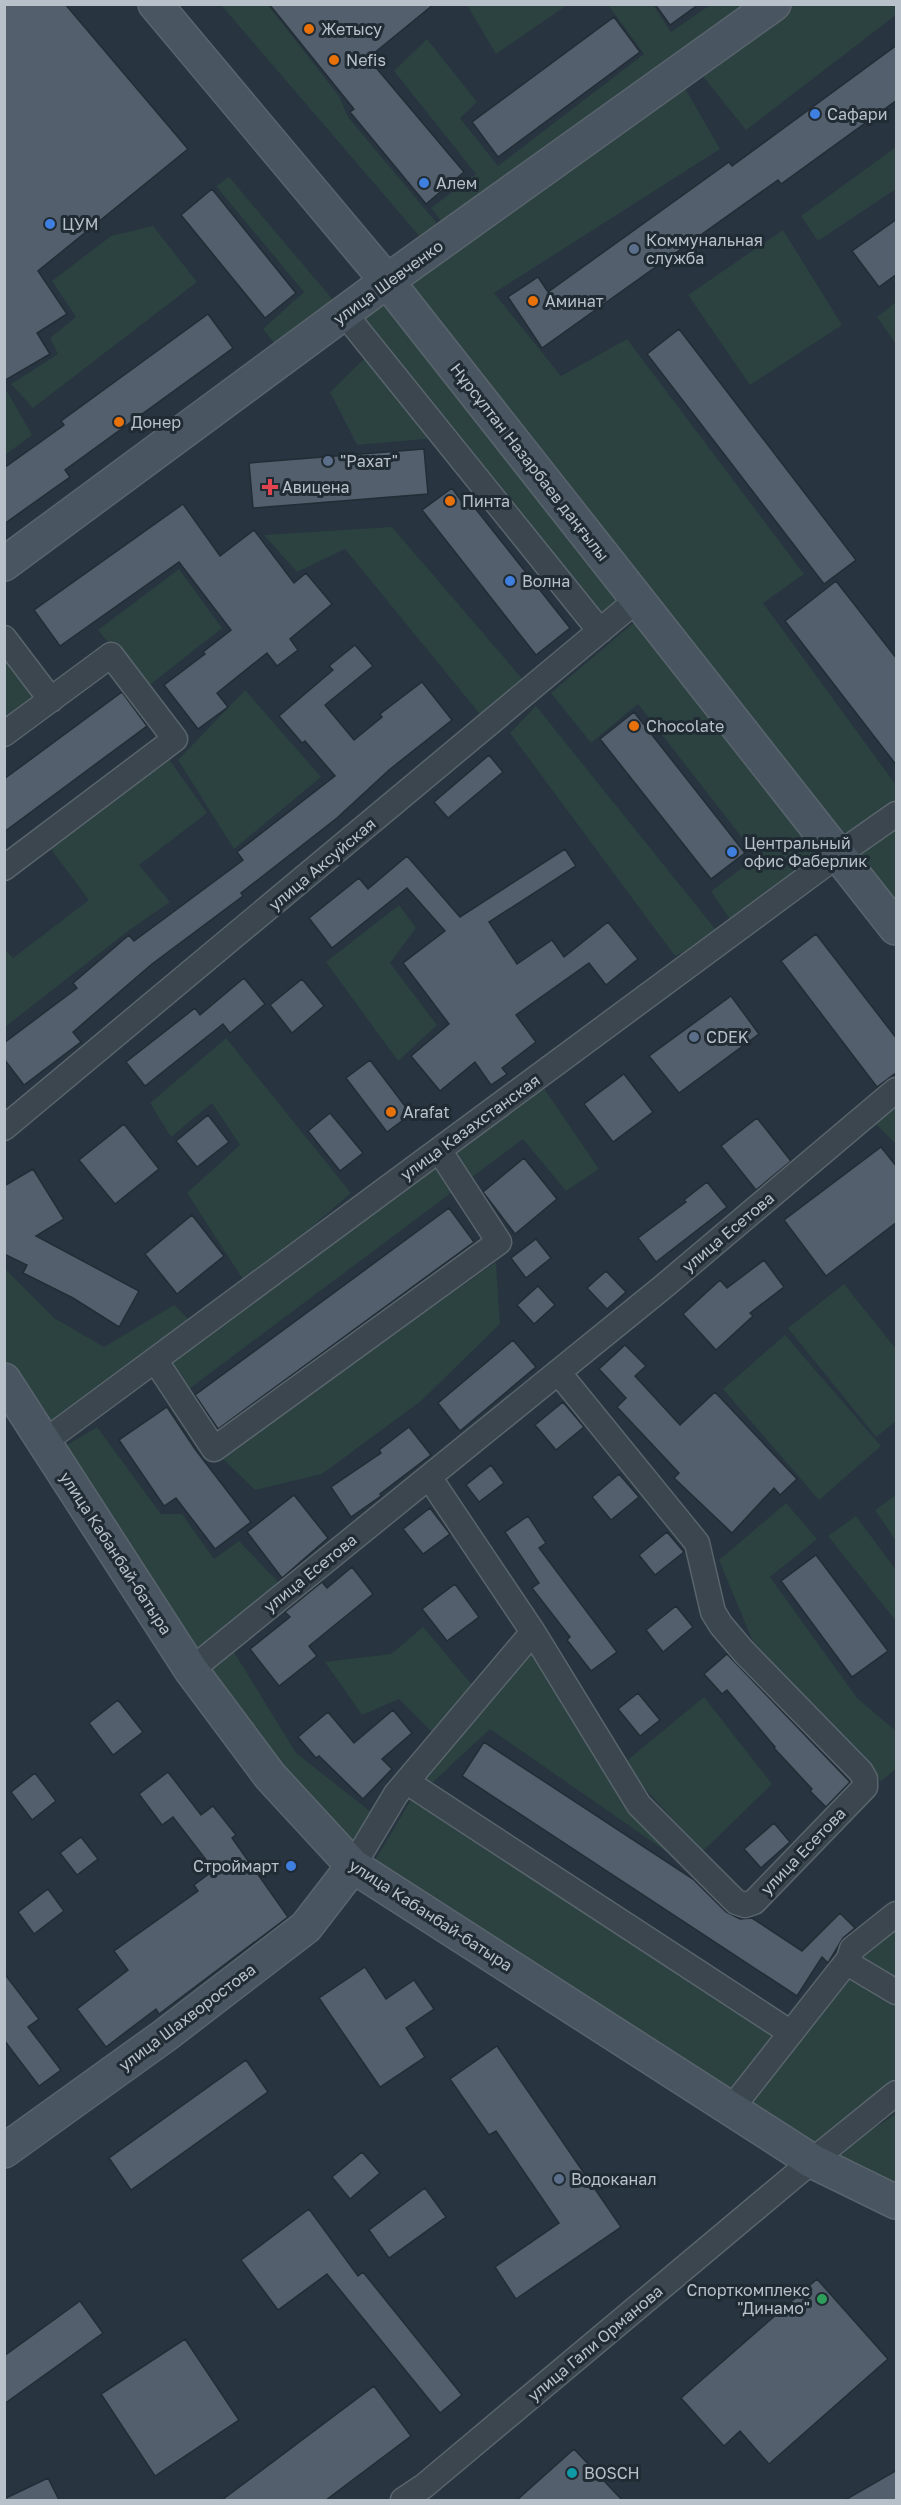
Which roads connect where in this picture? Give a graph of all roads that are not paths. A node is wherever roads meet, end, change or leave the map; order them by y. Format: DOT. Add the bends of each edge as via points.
graph roads {
  1 [pos="155,4"];
  2 [pos="774,4"];
  3 [pos="387,281"];
  4 [pos="344,313"];
  5 [pos="4,564"];
  6 [pos="638,599"];
  7 [pos="600,631"];
  8 [pos="4,638"];
  9 [pos="51,700"];
  10 [pos="4,734"];
  11 [pos="897,814"];
  12 [pos="839,854"];
  13 [pos="4,868"];
  14 [pos="897,928"];
  15 [pos="897,1090"];
  16 [pos="4,1128"];
  17 [pos="439,1150"];
  18 [pos="155,1360"];
  19 [pos="558,1372"];
  20 [pos="4,1380"];
  21 [pos="44,1442"];
  22 [pos="429,1477"];
  23 [pos="533,1632"];
  24 [pos="191,1670"];
  25 [pos="407,1782"];
  26 [pos="353,1866"];
  27 [pos="897,1914"];
  28 [pos="849,1959"];
  29 [pos="897,1992"];
  30 [pos="791,2033"];
  31 [pos="897,2094"];
  32 [pos="731,2109"];
  33 [pos="4,2151"];
  34 [pos="812,2161"];
  35 [pos="897,2202"];
  36 [pos="403,2500"];
  1 -- 3 [label="main road, Нұрсұлтан Назарбаев даңғылы"];
  2 -- 3 [label="main road, улица Шевченко"];
  3 -- 4 [label="main road, улица Шевченко"];
  3 -- 6 [label="main road, Нұрсұлтан Назарбаев даңғылы"];
  4 -- 5 [label="main road, улица Шевченко"];
  4 -- 7 [label="street"];
  6 -- 7 [label="street, улица Аксуйская"];
  6 -- 12 [label="main road, Нұрсұлтан Назарбаев даңғылы"];
  7 -- 16 [label="street, улица Аксуйская"];
  8 -- 9 [label="street"];
  9 -- 10 [label="street"];
  9 -- 13 [label="street" via="111,655 175,739"];
  11 -- 12 [label="street, улица Казахстанская"];
  12 -- 14 [label="main road, Нұрсұлтан Назарбаев даңғылы"];
  12 -- 17 [label="street, улица Казахстанская"];
  15 -- 19 [label="street, улица Есетова"];
  17 -- 18 [label="street, улица Казахстанская"];
  17 -- 18 [label="street" via="499,1242 214,1449"];
  18 -- 21 [label="street, улица Казахстанская"];
  19 -- 22 [label="street, улица Есетова"];
  19 -- 23 [label="street, улица Есетова" via="691,1533 702,1556 713,1612 721,1625 861,1772 865,1787 754,1902 736,1902 639,1805"];
  20 -- 21 [label="main road, улица Кабанбай-батыра"];
  21 -- 24 [label="main road, улица Кабанбай-батыра"];
  22 -- 23 [label="street, улица Есетова"];
  22 -- 24 [label="street, улица Есетова"];
  23 -- 25 [label="street"];
  24 -- 26 [label="main road, улица Кабанбай-батыра" via="270,1776"];
  25 -- 26 [label="street"];
  25 -- 30 [label="street"];
  26 -- 32 [label="main road, улица Кабанбай-батыра"];
  26 -- 33 [label="main road, улица Шахворостова" via="306,1927"];
  27 -- 28 [label="street" via="852,1949"];
  28 -- 29 [label="street" via="854,1967"];
  28 -- 30 [label="street"];
  30 -- 32 [label="street"];
  31 -- 34 [label="street, улица Гали Орманова"];
  32 -- 34 [label="main road, улица Кабанбай-батыра"];
  34 -- 35 [label="main road, улица Кабанбай-батыра"];
  34 -- 36 [label="street, улица Гали Орманова"];
}
